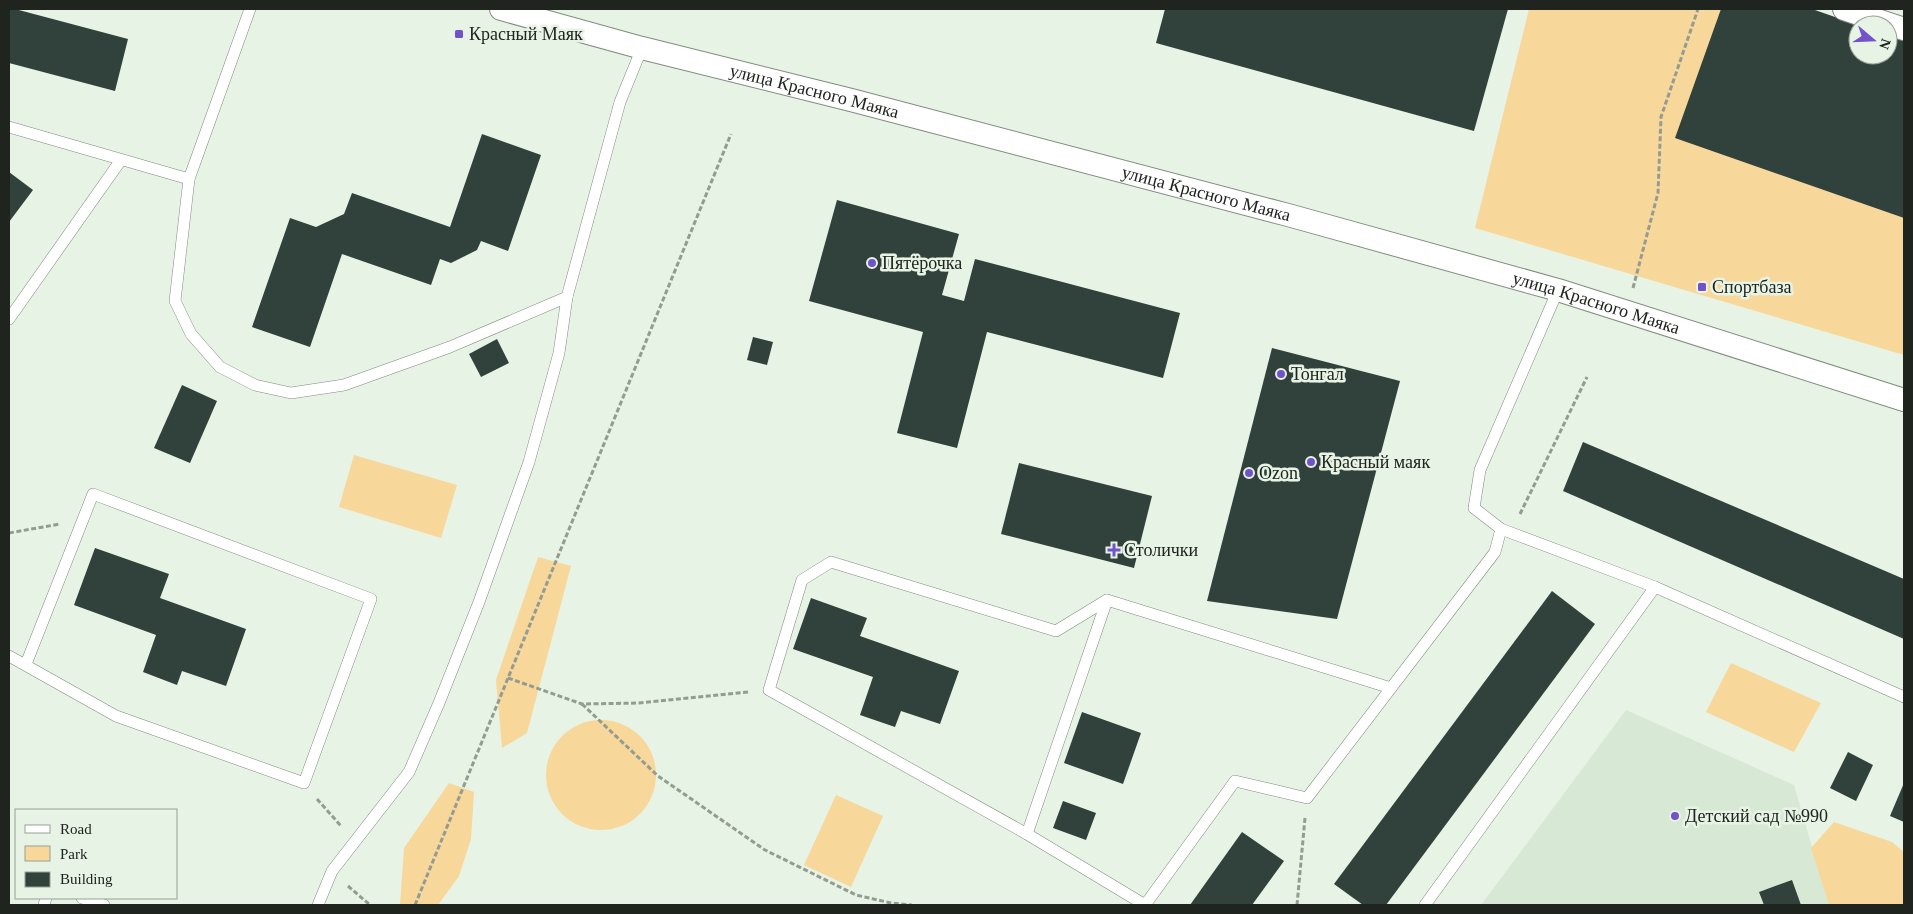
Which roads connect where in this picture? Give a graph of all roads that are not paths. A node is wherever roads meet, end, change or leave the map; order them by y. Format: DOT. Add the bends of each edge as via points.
graph roads {
  1 [pos="250,9"];
  2 [pos="501,9"];
  3 [pos="1844,9"];
  4 [pos="1904,29"];
  5 [pos="642,48"];
  6 [pos="9,127"];
  7 [pos="121,160"];
  8 [pos="189,179"];
  9 [pos="1558,290"];
  10 [pos="567,297"];
  11 [pos="9,319"];
  12 [pos="1904,400"];
  13 [pos="1505,531"];
  14 [pos="1655,587"];
  15 [pos="1107,600"];
  16 [pos="9,656"];
  17 [pos="26,664"];
  18 [pos="1391,688"];
  19 [pos="1904,697"];
  20 [pos="1027,834"];
  21 [pos="85,899"];
  22 [pos="104,905"];
  23 [pos="318,905"];
  24 [pos="1145,905"];
  25 [pos="1425,905"];
  1 -- 8 [label="lane"];
  2 -- 5 [label="street, улица Красного Маяка"];
  3 -- 4 [label="street"];
  5 -- 9 [label="street, улица Красного Маяка" via="1240,201"];
  5 -- 10 [label="lane" via="620,102"];
  6 -- 7 [label="lane"];
  7 -- 8 [label="lane"];
  7 -- 11 [label="lane"];
  8 -- 10 [label="lane" via="175,301 191,334 220,367 255,385 291,393 344,385 450,347"];
  9 -- 12 [label="street, улица Красного Маяка"];
  9 -- 13 [label="lane" via="1480,470 1474,508"];
  10 -- 23 [label="lane" via="560,352 529,462 439,703 409,772 332,871"];
  13 -- 14 [label="lane"];
  13 -- 18 [label="lane" via="1495,552"];
  14 -- 19 [label="lane"];
  14 -- 25 [label="lane"];
  15 -- 18 [label="lane"];
  15 -- 20 [label="lane"];
  15 -- 20 [label="lane" via="1056,631 831,562 802,580 769,690"];
  16 -- 17 [label="lane"];
  17 -- 17 [label="lane" via="93,494 371,599 304,783 116,716"];
  18 -- 24 [label="lane" via="1307,798 1235,781"];
  20 -- 24 [label="lane"];
  21 -- 22 [label="lane"];
}
